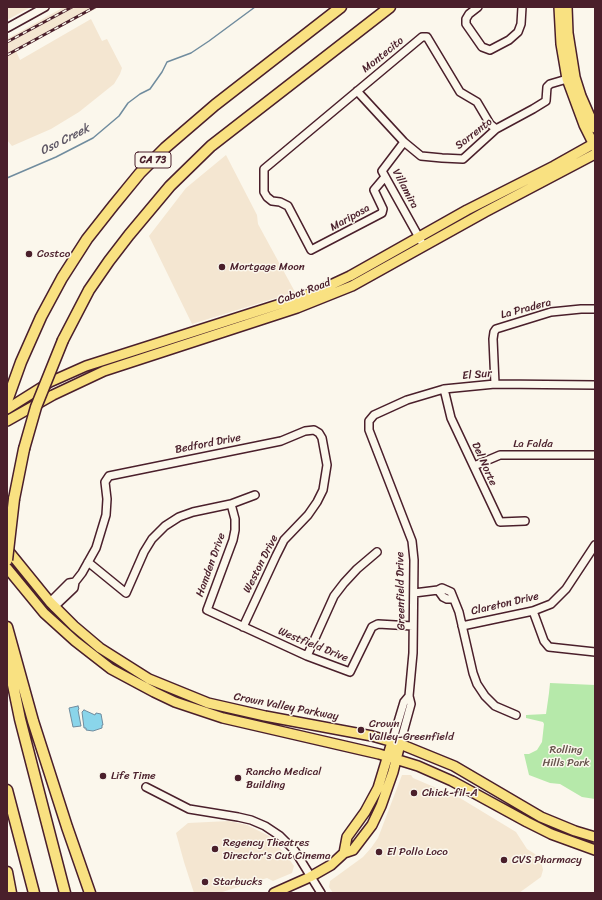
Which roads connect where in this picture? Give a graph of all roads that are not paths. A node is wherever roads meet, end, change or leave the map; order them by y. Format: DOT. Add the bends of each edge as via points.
graph roads {
  1 [pos="45,7"];
  2 [pos="341,7"];
  3 [pos="390,7"];
  4 [pos="478,7"];
  5 [pos="522,7"];
  6 [pos="558,7"];
  7 [pos="563,7"];
  8 [pos="567,7"];
  9 [pos="7,28"];
  10 [pos="568,33"];
  11 [pos="567,79"];
  12 [pos="357,91"];
  13 [pos="595,128"];
  14 [pos="496,129"];
  15 [pos="404,142"];
  16 [pos="594,145"];
  17 [pos="595,154"];
  18 [pos="385,177"];
  19 [pos="421,242"];
  20 [pos="312,250"];
  21 [pos="595,309"];
  22 [pos="495,384"];
  23 [pos="595,385"];
  24 [pos="444,390"];
  25 [pos="7,402"];
  26 [pos="7,409"];
  27 [pos="7,421"];
  28 [pos="369,421"];
  29 [pos="314,430"];
  30 [pos="595,455"];
  31 [pos="474,466"];
  32 [pos="255,495"];
  33 [pos="231,504"];
  34 [pos="525,521"];
  35 [pos="595,544"];
  36 [pos="7,549"];
  37 [pos="377,552"];
  38 [pos="7,560"];
  39 [pos="88,562"];
  40 [pos="7,568"];
  41 [pos="414,593"];
  42 [pos="52,604"];
  43 [pos="207,610"];
  44 [pos="533,611"];
  45 [pos="413,626"];
  46 [pos="462,626"];
  47 [pos="7,627"];
  48 [pos="243,627"];
  49 [pos="7,632"];
  50 [pos="595,652"];
  51 [pos="306,656"];
  52 [pos="516,715"];
  53 [pos="396,743"];
  54 [pos="392,757"];
  55 [pos="146,787"];
  56 [pos="7,790"];
  57 [pos="575,831"];
  58 [pos="595,837"];
  59 [pos="571,842"];
  60 [pos="595,850"];
  61 [pos="344,853"];
  62 [pos="7,872"];
  63 [pos="310,877"];
  64 [pos="11,893"];
  65 [pos="34,893"];
  66 [pos="65,893"];
  67 [pos="90,893"];
  68 [pos="274,893"];
  69 [pos="321,893"];
  1 -- 9 [label="street"];
  2 -- 25 [label="highway, CA 73" via="215,105 140,173 87,239 62,278 41,316"];
  3 -- 38 [label="highway, CA 73, bridge" via="211,146 170,186 133,229 110,261 90,290 63,340 38,401 24,449 14,499"];
  4 -- 5 [label="street" via="466,18 466,24 482,47 490,50 518,32"];
  6 -- 11 [label="main road"];
  7 -- 10 [label="main road"];
  8 -- 10 [label="main road"];
  10 -- 13 [label="main road" via="575,77"];
  11 -- 14 [label="street, Sorrento" via="547,87 546,101"];
  11 -- 16 [label="main road"];
  12 -- 14 [label="street, Montecito" via="422,37 427,37 460,92 477,102 490,124"];
  12 -- 15 [label="street"];
  12 -- 20 [label="street, Montecito" via="264,169 264,192 272,201 288,206"];
  14 -- 15 [label="street, Sorrento" via="463,159 421,156"];
  15 -- 18 [label="street, Villamira" via="382,171"];
  16 -- 19 [label="main road, Cabot Road" via="467,210"];
  17 -- 19 [label="main road, Cabot Road" via="485,212"];
  18 -- 19 [label="street, Villamira"];
  18 -- 20 [label="street, Mariposa" via="374,190 382,213"];
  19 -- 26 [label="main road, Cabot Road" via="296,299 86,366 50,382"];
  19 -- 27 [label="main road, Cabot Road" via="352,286 323,299 104,371 79,381"];
  21 -- 22 [label="street, La Pradera" via="551,312 496,329 493,339"];
  22 -- 23 [label="street, El Sur"];
  22 -- 24 [label="street, El Sur"];
  24 -- 28 [label="street, El Sur" via="407,400 374,415"];
  24 -- 31 [label="street, Del Norte" via="451,418"];
  28 -- 41 [label="street, Greenfield Drive" via="369,430 412,541"];
  29 -- 39 [label="street, Bedford Drive" via="281,441 114,474 105,482 106,515 96,548"];
  29 -- 48 [label="street, Weston Drive" via="322,438 327,465 323,490 312,508 284,540"];
  30 -- 31 [label="street, La Falda" via="500,455"];
  31 -- 34 [label="street, Del Norte" via="500,522"];
  32 -- 33 [label="street"];
  33 -- 39 [label="street" via="179,517 165,526 144,552 126,592"];
  33 -- 43 [label="street, Hamden Drive" via="235,519 233,540"];
  35 -- 44 [label="street, Clareton Drive" via="558,598 551,604"];
  36 -- 42 [label="main road, Crown Valley Parkway"];
  37 -- 51 [label="street" via="357,569 334,596"];
  39 -- 42 [label="street" via="74,588"];
  40 -- 54 [label="main road" via="44,613 75,641 111,669 154,692 198,711 223,718"];
  41 -- 45 [label="street, Greenfield Drive"];
  41 -- 46 [label="street" via="442,588 451,592"];
  42 -- 53 [label="main road, Crown Valley Parkway" via="83,634 110,655 149,679 185,694 230,708"];
  43 -- 48 [label="street, Westfield Drive"];
  44 -- 46 [label="street, Clareton Drive"];
  44 -- 50 [label="street" via="546,646"];
  45 -- 51 [label="street, Westfield Drive" via="378,624 372,627 350,672"];
  45 -- 53 [label="street, Greenfield Drive" via="409,696 411,704"];
  46 -- 52 [label="street" via="477,684 495,706"];
  47 -- 67 [label="highway" via="33,721"];
  48 -- 51 [label="street, Westfield Drive"];
  49 -- 66 [label="highway" via="12,680 20,719"];
  53 -- 54 [label="main road, Greenfield Drive"];
  53 -- 57 [label="main road, Crown Valley Parkway" via="454,766 541,817"];
  54 -- 59 [label="main road" via="452,781 527,822"];
  54 -- 61 [label="main road, Greenfield Drive" via="361,819 348,837"];
  54 -- 61 [label="main road, Greenfield Drive" via="383,801 372,825 353,850"];
  55 -- 63 [label="street" via="188,809 238,817 265,826 291,847"];
  56 -- 65 [label="highway"];
  57 -- 58 [label="main road, Crown Valley Parkway"];
  57 -- 59 [label="main road"];
  59 -- 60 [label="main road"];
  61 -- 63 [label="main road, Greenfield Drive" via="331,866"];
  62 -- 64 [label="highway"];
  63 -- 68 [label="main road, Greenfield Drive"];
  63 -- 69 [label="street"];
}
